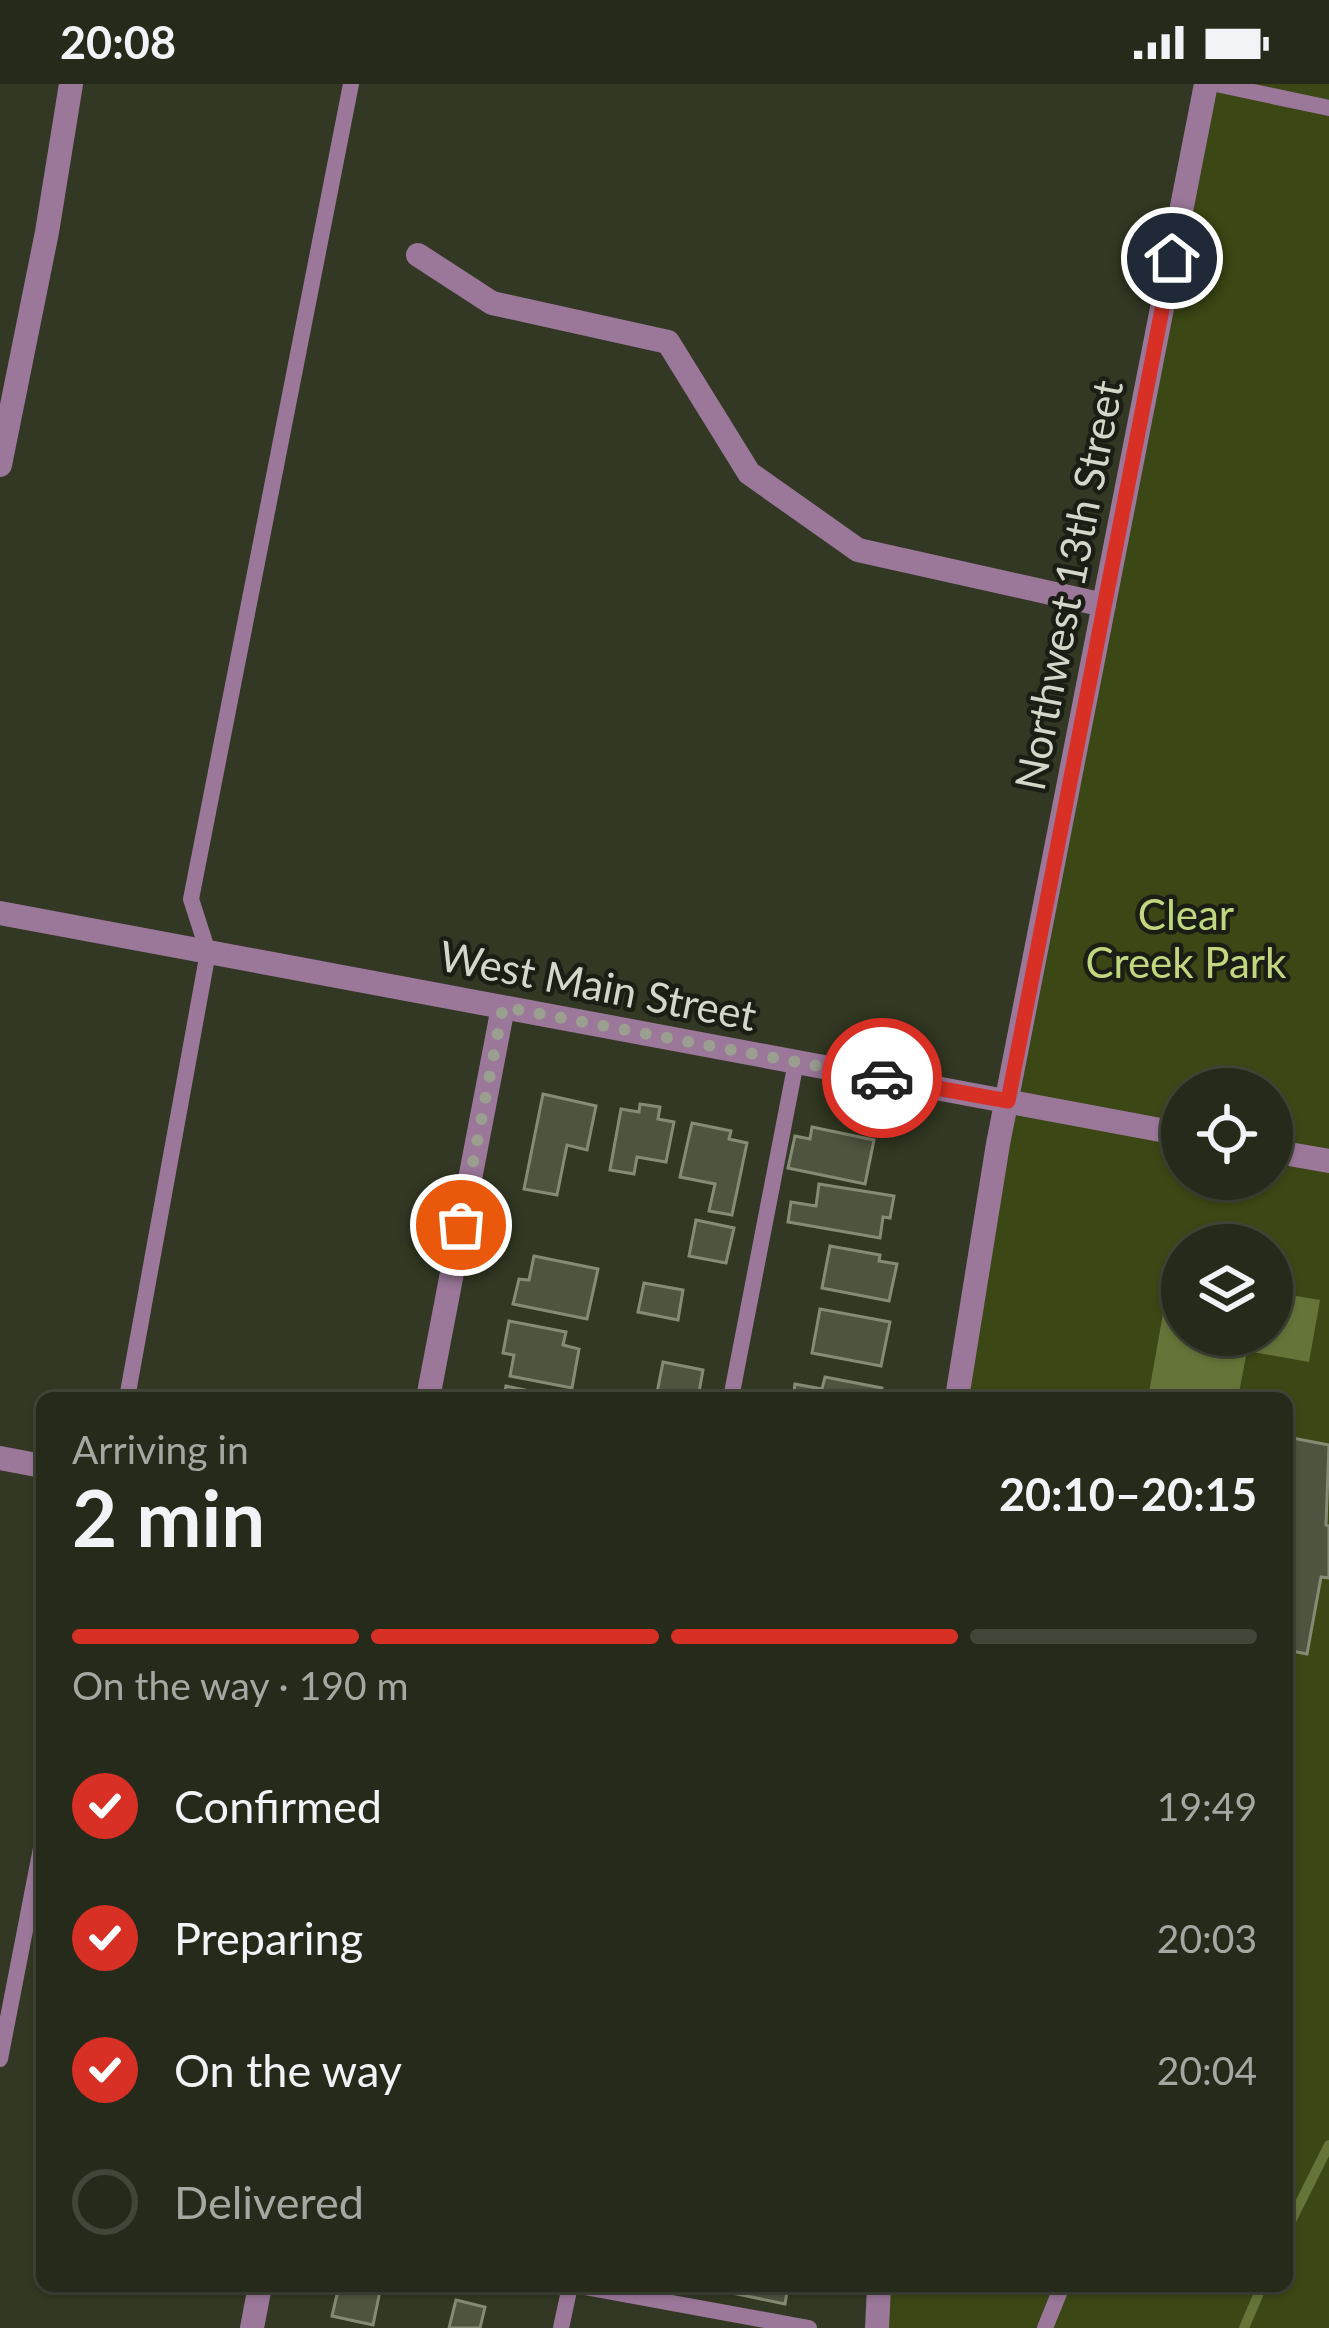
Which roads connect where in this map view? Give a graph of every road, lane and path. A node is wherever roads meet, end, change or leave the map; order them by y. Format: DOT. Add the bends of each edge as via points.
graph roads {
  1 [pos="71,84"];
  2 [pos="351,84"];
  3 [pos="1206,84"];
  4 [pos="1216,84"];
  5 [pos="1329,108"];
  6 [pos="418,255"];
  7 [pos="0,465"];
  8 [pos="1104,605"];
  9 [pos="0,913"];
  10 [pos="208,952"];
  11 [pos="503,1007"];
  12 [pos="796,1062"];
  13 [pos="1008,1101"];
  14 [pos="1161,1130"];
  15 [pos="1293,1155"];
  16 [pos="1329,1161"];
  17 [pos="128,1392"];
  18 [pos="429,1392"];
  19 [pos="732,1392"];
  20 [pos="958,1392"];
  21 [pos="0,1458"];
  22 [pos="36,1465"];
  23 [pos="36,1874"];
  24 [pos="0,2059"];
  25 [pos="259,2292"];
  26 [pos="568,2292"];
  27 [pos="612,2292"];
  28 [pos="878,2292"];
  29 [pos="1060,2292"];
  30 [pos="252,2328"];
  31 [pos="561,2328"];
  32 [pos="808,2328"];
  33 [pos="877,2328"];
  34 [pos="1045,2328"];
  1 -- 7 [label="street"];
  2 -- 10 [label="lane" via="191,899"];
  3 -- 8 [label="street, Northwest 13th Street"];
  4 -- 5 [label="lane"];
  6 -- 8 [label="street" via="492,303 668,342 748,473 858,550"];
  8 -- 13 [label="street, Northwest 13th Street"];
  9 -- 10 [label="street, West Main Street"];
  10 -- 11 [label="street, West Main Street"];
  10 -- 17 [label="lane"];
  11 -- 12 [label="street, West Main Street"];
  11 -- 18 [label="street"];
  12 -- 13 [label="street, West Main Street"];
  12 -- 19 [label="lane"];
  13 -- 14 [label="street, West Main Street"];
  13 -- 20 [label="street, Northwest 13th Street"];
  15 -- 16 [label="street"];
  21 -- 22 [label="street"];
  23 -- 24 [label="lane"];
  25 -- 30 [label="street"];
  26 -- 31 [label="lane"];
  27 -- 32 [label="lane"];
  28 -- 33 [label="street"];
  29 -- 34 [label="lane"];
}
